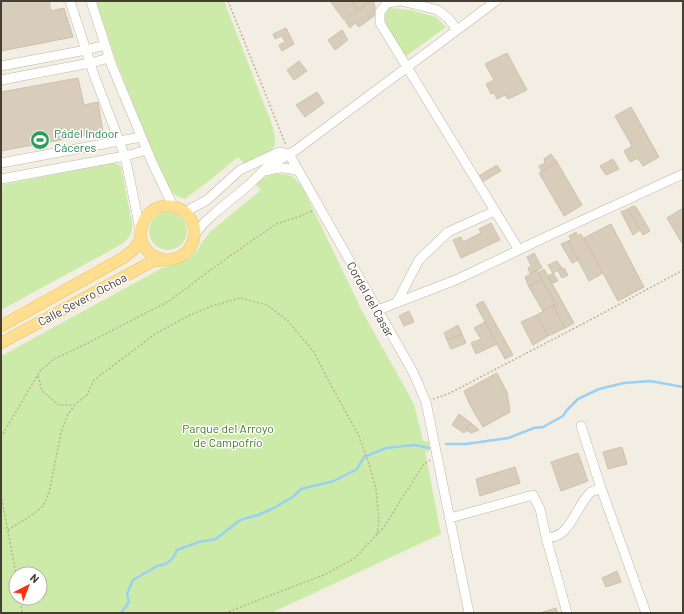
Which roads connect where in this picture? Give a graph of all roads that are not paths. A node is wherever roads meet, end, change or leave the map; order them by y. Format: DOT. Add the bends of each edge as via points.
graph roads {
  1 [pos="70,1"];
  2 [pos="91,1"];
  3 [pos="400,1"];
  4 [pos="496,1"];
  5 [pos="457,30"];
  6 [pos="105,45"];
  7 [pos="86,50"];
  8 [pos="109,58"];
  9 [pos="90,63"];
  10 [pos="1,66"];
  11 [pos="407,67"];
  12 [pos="1,80"];
  13 [pos="141,137"];
  14 [pos="119,140"];
  15 [pos="147,150"];
  16 [pos="289,154"];
  17 [pos="125,156"];
  18 [pos="1,163"];
  19 [pos="249,166"];
  20 [pos="299,171"];
  21 [pos="683,174"];
  22 [pos="257,176"];
  23 [pos="1,179"];
  24 [pos="173,206"];
  25 [pos="495,211"];
  26 [pos="185,212"];
  27 [pos="141,234"];
  28 [pos="195,234"];
  29 [pos="519,250"];
  30 [pos="166,260"];
  31 [pos="397,302"];
  32 [pos="378,310"];
  33 [pos="1,326"];
  34 [pos="1,343"];
  35 [pos="581,426"];
  36 [pos="601,488"];
  37 [pos="450,518"];
  38 [pos="546,537"];
  39 [pos="469,613"];
  40 [pos="567,613"];
  41 [pos="646,613"];
  1 -- 7 [label="street"];
  2 -- 6 [label="street"];
  3 -- 5 [label="street" via="438,10"];
  3 -- 11 [label="street" via="387,3 380,12 380,23"];
  4 -- 5 [label="street"];
  5 -- 11 [label="street"];
  6 -- 7 [label="street"];
  6 -- 8 [label="street"];
  7 -- 9 [label="street"];
  7 -- 10 [label="street"];
  8 -- 9 [label="street"];
  8 -- 13 [label="street"];
  9 -- 12 [label="street"];
  9 -- 14 [label="street"];
  11 -- 16 [label="street"];
  11 -- 25 [label="street"];
  13 -- 14 [label="street"];
  13 -- 15 [label="street"];
  14 -- 17 [label="street"];
  14 -- 18 [label="street"];
  15 -- 17 [label="street"];
  15 -- 24 [label="street"];
  16 -- 19 [label="street" via="279,152"];
  16 -- 20 [label="street, Cordel del Casar"];
  16 -- 22 [label="street"];
  17 -- 23 [label="street"];
  17 -- 27 [label="street"];
  19 -- 22 [label="street"];
  19 -- 26 [label="street" via="240,170 207,200"];
  20 -- 22 [label="street" via="283,167 271,169"];
  20 -- 32 [label="street, Cordel del Casar"];
  21 -- 29 [label="street"];
  22 -- 28 [label="street"];
  24 -- 26 [label="main road"];
  24 -- 27 [label="main road" via="158,206 146,215"];
  25 -- 29 [label="street"];
  25 -- 31 [label="street" via="448,232 419,260"];
  26 -- 28 [label="main road" via="193,222"];
  27 -- 30 [label="main road" via="146,249"];
  27 -- 33 [label="main road, Calle Severo Ochoa" via="134,250 123,258"];
  28 -- 30 [label="main road" via="186,253"];
  29 -- 31 [label="street" via="458,279"];
  30 -- 34 [label="main road, Calle Severo Ochoa" via="153,261"];
  31 -- 32 [label="street"];
  32 -- 37 [label="street, Cordel del Casar" via="413,372 426,402"];
  35 -- 36 [label="street"];
  36 -- 38 [label="street" via="591,492 569,526 559,535"];
  36 -- 41 [label="street"];
  37 -- 38 [label="street" via="533,495 540,509"];
  37 -- 39 [label="street, Cordel del Casar"];
  38 -- 40 [label="street"];
}
